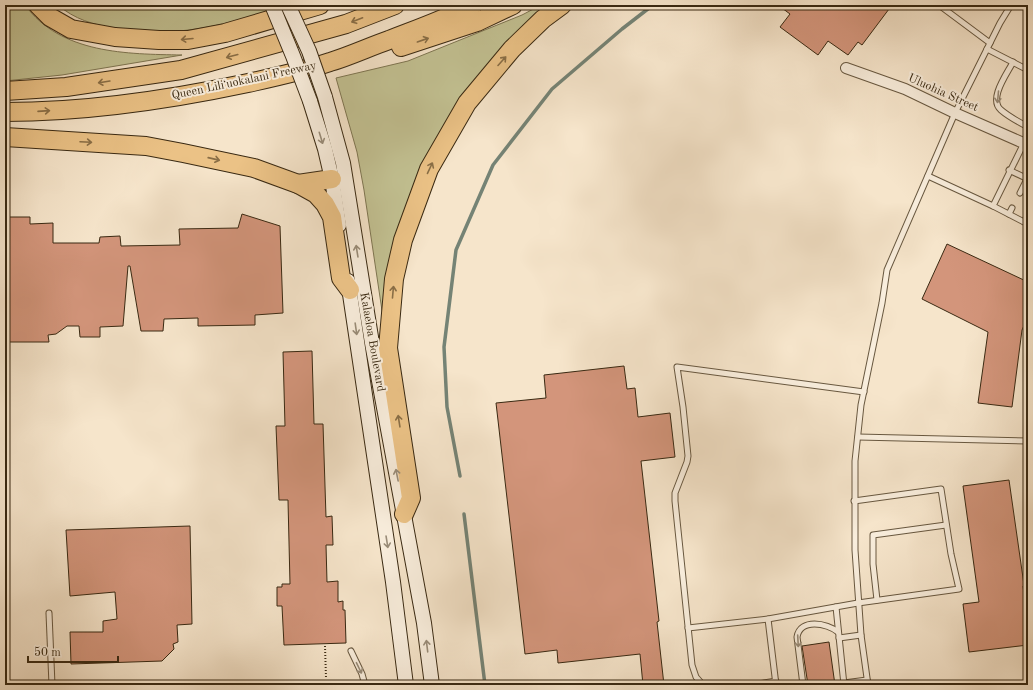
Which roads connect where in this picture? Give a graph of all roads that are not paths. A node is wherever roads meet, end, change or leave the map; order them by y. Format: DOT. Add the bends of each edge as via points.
graph roads {
  1 [pos="38,5"];
  2 [pos="272,5"];
  3 [pos="288,5"];
  4 [pos="320,5"];
  5 [pos="395,5"];
  6 [pos="473,5"];
  7 [pos="513,5"];
  8 [pos="562,5"];
  9 [pos="940,5"];
  10 [pos="1011,5"];
  11 [pos="990,43"];
  12 [pos="987,49"];
  13 [pos="330,62"];
  14 [pos="1013,62"];
  15 [pos="846,68"];
  16 [pos="1028,70"];
  17 [pos="5,91"];
  18 [pos="5,112"];
  19 [pos="955,114"];
  20 [pos="1028,127"];
  21 [pos="5,137"];
  22 [pos="1026,144"];
  23 [pos="1009,170"];
  24 [pos="928,176"];
  25 [pos="332,179"];
  26 [pos="1027,179"];
  27 [pos="298,184"];
  28 [pos="1020,193"];
  29 [pos="993,206"];
  30 [pos="1012,208"];
  31 [pos="1008,214"];
  32 [pos="1028,215"];
  33 [pos="1026,223"];
  34 [pos="350,290"];
  35 [pos="864,392"];
  36 [pos="858,437"];
  37 [pos="1028,441"];
  38 [pos="854,501"];
  39 [pos="404,514"];
  40 [pos="946,526"];
  41 [pos="877,600"];
  42 [pos="858,603"];
  43 [pos="836,607"];
  44 [pos="49,613"];
  45 [pos="768,619"];
  46 [pos="688,628"];
  47 [pos="838,632"];
  48 [pos="861,635"];
  49 [pos="839,638"];
  50 [pos="351,651"];
  51 [pos="776,683"];
  52 [pos="868,683"];
  53 [pos="844,684"];
  54 [pos="52,685"];
  55 [pos="364,685"];
  56 [pos="406,685"];
  57 [pos="432,685"];
  58 [pos="703,685"];
  59 [pos="756,685"];
  60 [pos="803,685"];
  4 -- 1 [label="highway, one-way" via="225,33 188,40 115,37 71,28 50,17"];
  2 -- 25 [label="main road, Kalaeloa Boulevard, one-way, bridge" via="310,101"];
  39 -- 3 [label="main road, Kalaeloa Boulevard, one-way, bridge" via="372,343 343,163 325,97"];
  5 -- 17 [label="highway, Queen Liliʻuokalani Freeway, one-way" via="346,24 181,70 66,87"];
  6 -- 13 [label="highway, Queen Liliʻuokalani Freeway"];
  13 -- 7 [label="highway, one-way" via="373,57 477,22"];
  39 -- 8 [label="highway, one-way" via="411,498 388,348 394,279 403,240 428,169 467,103 512,49 543,19"];
  9 -- 11 [label="lane"];
  10 -- 11 [label="lane"];
  11 -- 12 [label="lane"];
  12 -- 14 [label="lane"];
  12 -- 19 [label="lane"];
  18 -- 13 [label="highway, Queen Liliʻuokalani Freeway, one-way" via="164,99 271,78"];
  14 -- 16 [label="lane"];
  14 -- 20 [label="lane, one-way" via="998,92 996,103 1001,111"];
  15 -- 19 [label="street, Uluohia Street" via="905,90"];
  19 -- 22 [label="street, Uluohia Street"];
  19 -- 24 [label="lane"];
  21 -- 27 [label="highway, one-way" via="154,147 254,168"];
  22 -- 23 [label="lane"];
  23 -- 26 [label="lane"];
  23 -- 29 [label="lane"];
  24 -- 29 [label="lane"];
  24 -- 35 [label="lane" via="887,270"];
  25 -- 27 [label="highway"];
  25 -- 34 [label="main road, Kalaeloa Boulevard"];
  26 -- 28 [label="lane"];
  27 -- 34 [label="highway" via="316,194 332,217 341,278"];
  29 -- 31 [label="lane"];
  30 -- 31 [label="lane"];
  31 -- 33 [label="lane"];
  32 -- 33 [label="lane"];
  34 -- 56 [label="main road, Kalaeloa Boulevard, one-way"];
  35 -- 36 [label="lane"];
  35 -- 46 [label="lane" via="677,367 688,456 674,497"];
  36 -- 37 [label="lane"];
  36 -- 38 [label="lane"];
  38 -- 40 [label="lane" via="941,489"];
  38 -- 42 [label="lane"];
  57 -- 39 [label="main road, Kalaeloa Boulevard, one-way" via="424,623"];
  40 -- 41 [label="lane" via="873,535"];
  40 -- 41 [label="lane" via="959,589"];
  41 -- 42 [label="lane"];
  42 -- 43 [label="lane"];
  42 -- 48 [label="lane"];
  43 -- 45 [label="lane"];
  43 -- 47 [label="lane"];
  44 -- 54 [label="lane"];
  45 -- 46 [label="lane"];
  45 -- 51 [label="lane"];
  46 -- 58 [label="lane" via="692,665 696,677"];
  47 -- 49 [label="lane"];
  47 -- 60 [label="lane, one-way" via="822,624 805,626 799,630 797,637"];
  48 -- 49 [label="lane"];
  48 -- 52 [label="lane"];
  49 -- 53 [label="lane"];
  50 -- 55 [label="lane, one-way" via="362,674"];
  51 -- 59 [label="lane"];
  52 -- 53 [label="lane"];
}
